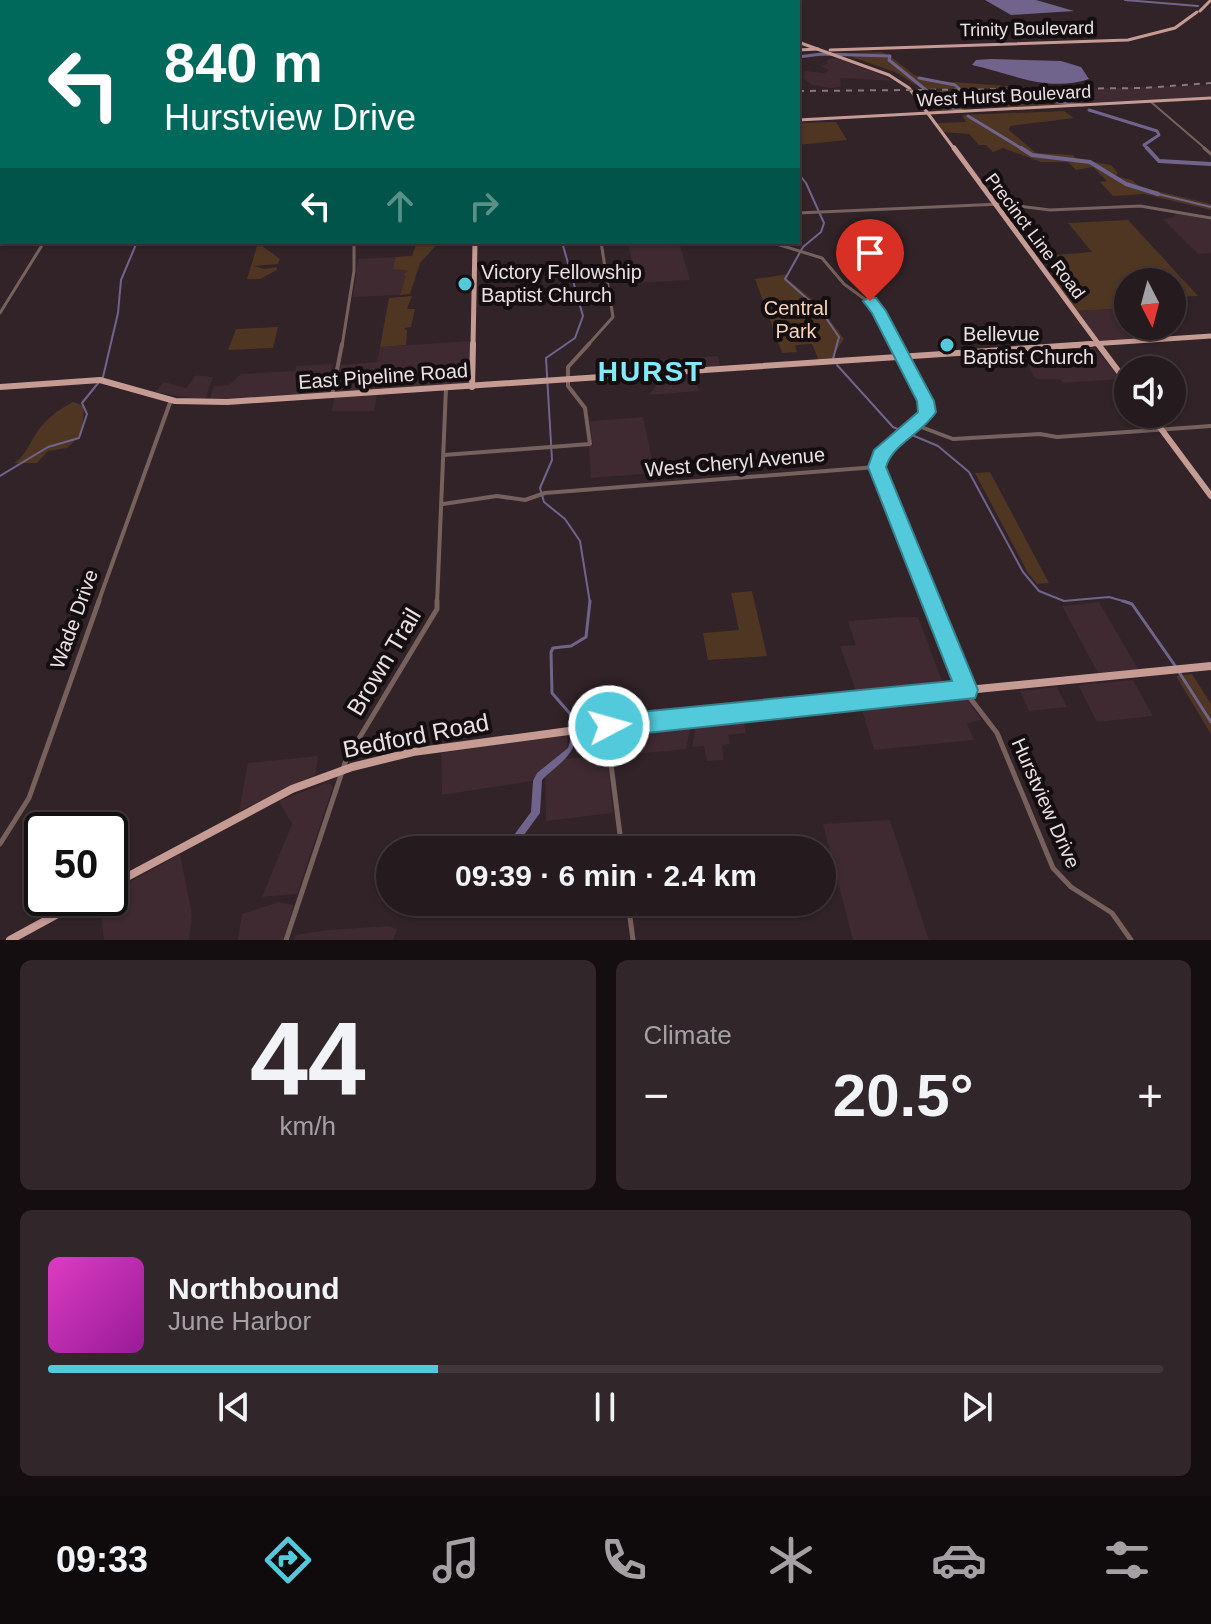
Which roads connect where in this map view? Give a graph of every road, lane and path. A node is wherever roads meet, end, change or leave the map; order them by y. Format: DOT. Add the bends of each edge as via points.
graph roads {
  1 [pos="1208,0"];
  2 [pos="800,44"];
  3 [pos="800,44"];
  4 [pos="810,48"];
  5 [pos="800,50"];
  6 [pos="800,50"];
  7 [pos="824,51"];
  8 [pos="1211,99"];
  9 [pos="1152,103"];
  10 [pos="928,115"];
  11 [pos="800,121"];
  12 [pos="1211,154"];
  13 [pos="994,204"];
  14 [pos="800,213"];
  15 [pos="1211,218"];
  16 [pos="43,244"];
  17 [pos="355,244"];
  18 [pos="475,244"];
  19 [pos="601,244"];
  20 [pos="777,244"];
  21 [pos="0,313"];
  22 [pos="1211,336"];
  23 [pos="1098,344"];
  24 [pos="902,357"];
  25 [pos="1114,365"];
  26 [pos="569,379"];
  27 [pos="0,387"];
  28 [pos="472,387"];
  29 [pos="446,388"];
  30 [pos="332,396"];
  31 [pos="171,400"];
  32 [pos="916,425"];
  33 [pos="1211,426"];
  34 [pos="1161,429"];
  35 [pos="444,455"];
  36 [pos="877,467"];
  37 [pos="1211,496"];
  38 [pos="443,504"];
  39 [pos="1211,666"];
  40 [pos="967,690"];
  41 [pos="613,725"];
  42 [pos="342,770"];
  43 [pos="620,836"];
  44 [pos="0,844"];
  45 [pos="128,876"];
  46 [pos="54,916"];
  47 [pos="630,916"];
  48 [pos="10,940"];
  49 [pos="286,940"];
  50 [pos="633,940"];
  51 [pos="1131,940"];
  1 -- 7 [label="main road, Trinity Boulevard" via="1180,26 1156,35"];
  2 -- 4 [label="main road"];
  3 -- 7 [label="main road, Precinct Line Road"];
  4 -- 5 [label="main road, Trinity Boulevard"];
  4 -- 7 [label="main road, Trinity Boulevard"];
  6 -- 7 [label="main road, Trinity Boulevard"];
  7 -- 10 [label="main road, Precinct Line Road" via="904,85"];
  8 -- 9 [label="main road, West Hurst Boulevard"];
  9 -- 10 [label="main road, West Hurst Boulevard"];
  9 -- 12 [label="street"];
  10 -- 11 [label="main road, West Hurst Boulevard"];
  10 -- 13 [label="main road, Precinct Line Road"];
  13 -- 14 [label="street"];
  13 -- 15 [label="street" via="1050,210 1134,206"];
  13 -- 23 [label="main road, Precinct Line Road"];
  16 -- 21 [label="street"];
  17 -- 30 [label="street"];
  18 -- 28 [label="main road"];
  19 -- 26 [label="street" via="613,317 571,361"];
  20 -- 24 [label="street" via="822,258 844,284 877,308"];
  22 -- 23 [label="main road, East Pipeline Road"];
  23 -- 24 [label="main road, East Pipeline Road"];
  23 -- 25 [label="main road, Precinct Line Road"];
  24 -- 26 [label="main road, East Pipeline Road"];
  24 -- 32 [label="street" via="925,401 927,414"];
  26 -- 28 [label="main road, East Pipeline Road"];
  26 -- 35 [label="street" via="569,389 586,412 590,444"];
  27 -- 31 [label="main road, East Pipeline Road" via="94,380"];
  28 -- 29 [label="main road, East Pipeline Road"];
  29 -- 30 [label="main road, East Pipeline Road"];
  29 -- 35 [label="street, Brown Trail"];
  30 -- 31 [label="main road, East Pipeline Road"];
  31 -- 44 [label="street, Wade Drive" via="29,798"];
  32 -- 34 [label="street" via="953,439"];
  32 -- 36 [label="street" via="881,454"];
  33 -- 34 [label="street"];
  34 -- 37 [label="main road"];
  35 -- 38 [label="street, Brown Trail"];
  36 -- 38 [label="street, West Cheryl Avenue"];
  36 -- 40 [label="street, Hurstview Drive"];
  38 -- 42 [label="street, Brown Trail" via="437,609"];
  39 -- 40 [label="main road, Bedford Road"];
  40 -- 41 [label="main road, Bedford Road"];
  40 -- 51 [label="street, Hurstview Drive" via="997,733 1058,876 1111,909"];
  41 -- 42 [label="main road, Bedford Road" via="425,750"];
  41 -- 43 [label="street" via="609,753"];
  42 -- 45 [label="main road, Bedford Road" via="270,799"];
  42 -- 49 [label="street, Brown Trail"];
  46 -- 48 [label="main road"];
  47 -- 50 [label="street"];
}
